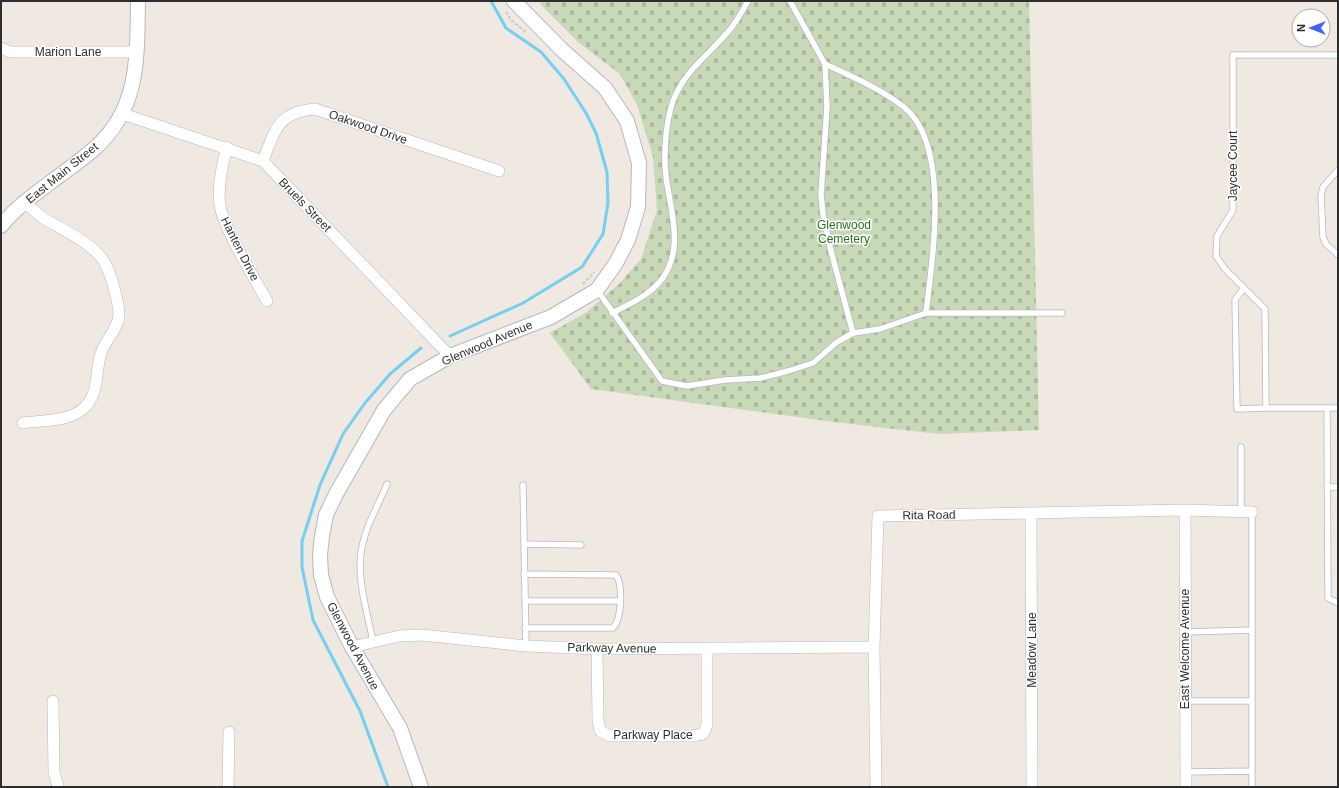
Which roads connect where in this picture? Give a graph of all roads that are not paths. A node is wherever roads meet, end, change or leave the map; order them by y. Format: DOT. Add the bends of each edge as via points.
graph roads {
  1 [pos="138,1"];
  2 [pos="748,1"];
  3 [pos="790,1"];
  4 [pos="509,4"];
  5 [pos="1,48"];
  6 [pos="137,52"];
  7 [pos="1338,55"];
  8 [pos="825,64"];
  9 [pos="123,114"];
  10 [pos="227,147"];
  11 [pos="263,161"];
  12 [pos="499,170"];
  13 [pos="1338,170"];
  14 [pos="24,202"];
  15 [pos="1,226"];
  16 [pos="1338,255"];
  17 [pos="1244,288"];
  18 [pos="596,290"];
  19 [pos="267,301"];
  20 [pos="612,313"];
  21 [pos="926,313"];
  22 [pos="1062,313"];
  23 [pos="853,333"];
  24 [pos="450,356"];
  25 [pos="1266,408"];
  26 [pos="1327,408"];
  27 [pos="1338,408"];
  28 [pos="23,422"];
  29 [pos="1241,447"];
  30 [pos="387,484"];
  31 [pos="523,485"];
  32 [pos="1327,487"];
  33 [pos="1338,487"];
  34 [pos="1185,510"];
  35 [pos="1241,512"];
  36 [pos="1252,512"];
  37 [pos="1032,513"];
  38 [pos="524,544"];
  39 [pos="581,545"];
  40 [pos="524,574"];
  41 [pos="525,601"];
  42 [pos="620,601"];
  43 [pos="1338,603"];
  44 [pos="525,628"];
  45 [pos="1252,630"];
  46 [pos="1185,632"];
  47 [pos="373,642"];
  48 [pos="526,646"];
  49 [pos="352,647"];
  50 [pos="874,647"];
  51 [pos="597,649"];
  52 [pos="707,649"];
  53 [pos="53,701"];
  54 [pos="1186,701"];
  55 [pos="1252,701"];
  56 [pos="229,732"];
  57 [pos="1252,771"];
  58 [pos="1186,772"];
  59 [pos="58,787"];
  60 [pos="228,787"];
  61 [pos="421,787"];
  62 [pos="876,787"];
  63 [pos="1032,787"];
  64 [pos="1186,787"];
  65 [pos="1252,787"];
  1 -- 6 [label="street, East Main Street"];
  2 -- 20 [label="lane" via="732,27 699,62 677,92 666,128 666,174 676,235 673,258 662,279 643,297"];
  3 -- 8 [label="lane"];
  4 -- 18 [label="street, Glenwood Avenue" via="605,88 627,120 639,163 638,207 628,240 616,263"];
  5 -- 6 [label="street, Marion Lane" via="10,52"];
  6 -- 9 [label="street, East Main Street" via="133,84"];
  7 -- 17 [label="lane, Jaycee Court" via="1233,55 1233,210 1218,236 1216,256"];
  8 -- 21 [label="lane" via="868,85 905,108 920,126 928,142 936,226"];
  8 -- 23 [label="lane" via="827,107 821,195 823,215"];
  9 -- 10 [label="street, Bruels Street"];
  9 -- 14 [label="street, East Main Street" via="95,147"];
  10 -- 11 [label="street, Bruels Street"];
  10 -- 19 [label="street, Hanten Drive" via="219,188 220,205 226,224"];
  11 -- 12 [label="street, Oakwood Drive" via="276,128 299,110 315,109"];
  11 -- 24 [label="street, Bruels Street"];
  13 -- 16 [label="lane" via="1323,187 1321,196 1323,237 1326,244"];
  14 -- 15 [label="street, East Main Street"];
  14 -- 28 [label="street" via="94,250 102,259 119,317 100,355 95,389 85,407 65,417"];
  17 -- 25 [label="lane, Jaycee Court" via="1264,309"];
  17 -- 25 [label="lane" via="1235,300 1236,409"];
  18 -- 20 [label="lane"];
  18 -- 24 [label="street, Glenwood Avenue" via="551,317"];
  20 -- 23 [label="lane" via="662,381 687,386 761,378 788,371 813,363 837,342"];
  21 -- 22 [label="lane"];
  21 -- 23 [label="lane" via="880,329"];
  24 -- 49 [label="street, Glenwood Avenue" via="410,379 384,410 326,515 322,536 321,575 327,597"];
  25 -- 26 [label="lane"];
  26 -- 27 [label="lane"];
  26 -- 32 [label="lane"];
  29 -- 35 [label="lane"];
  30 -- 47 [label="lane" via="361,553 362,579"];
  31 -- 38 [label="lane"];
  32 -- 33 [label="lane"];
  32 -- 43 [label="lane" via="1328,598"];
  34 -- 35 [label="street, Rita Road"];
  34 -- 37 [label="street, Rita Road"];
  34 -- 46 [label="street, East Welcome Avenue"];
  35 -- 36 [label="street, Rita Road"];
  36 -- 45 [label="lane"];
  37 -- 50 [label="street, Rita Road" via="878,516"];
  37 -- 63 [label="street, Meadow Lane"];
  38 -- 39 [label="lane"];
  38 -- 40 [label="lane"];
  40 -- 41 [label="lane"];
  40 -- 42 [label="lane" via="616,575 619,580"];
  41 -- 42 [label="lane"];
  41 -- 44 [label="lane"];
  42 -- 44 [label="lane" via="619,618 613,628"];
  44 -- 48 [label="lane"];
  45 -- 46 [label="lane"];
  45 -- 55 [label="lane"];
  46 -- 54 [label="street, East Welcome Avenue"];
  47 -- 48 [label="street, Parkway Avenue" via="398,636 422,635"];
  47 -- 49 [label="street, Parkway Avenue"];
  48 -- 51 [label="street, Parkway Avenue"];
  49 -- 61 [label="street, Glenwood Avenue" via="400,728"];
  50 -- 52 [label="street, Parkway Avenue"];
  50 -- 62 [label="street, Rita Road"];
  51 -- 52 [label="street, Parkway Avenue"];
  51 -- 52 [label="street, Parkway Place" via="600,731 610,736 692,736 703,734 707,725"];
  53 -- 59 [label="street" via="54,772"];
  54 -- 55 [label="lane"];
  54 -- 58 [label="street, East Welcome Avenue"];
  55 -- 57 [label="lane"];
  56 -- 60 [label="street"];
  57 -- 58 [label="lane"];
  57 -- 65 [label="lane"];
  58 -- 64 [label="street, East Welcome Avenue"];
}
